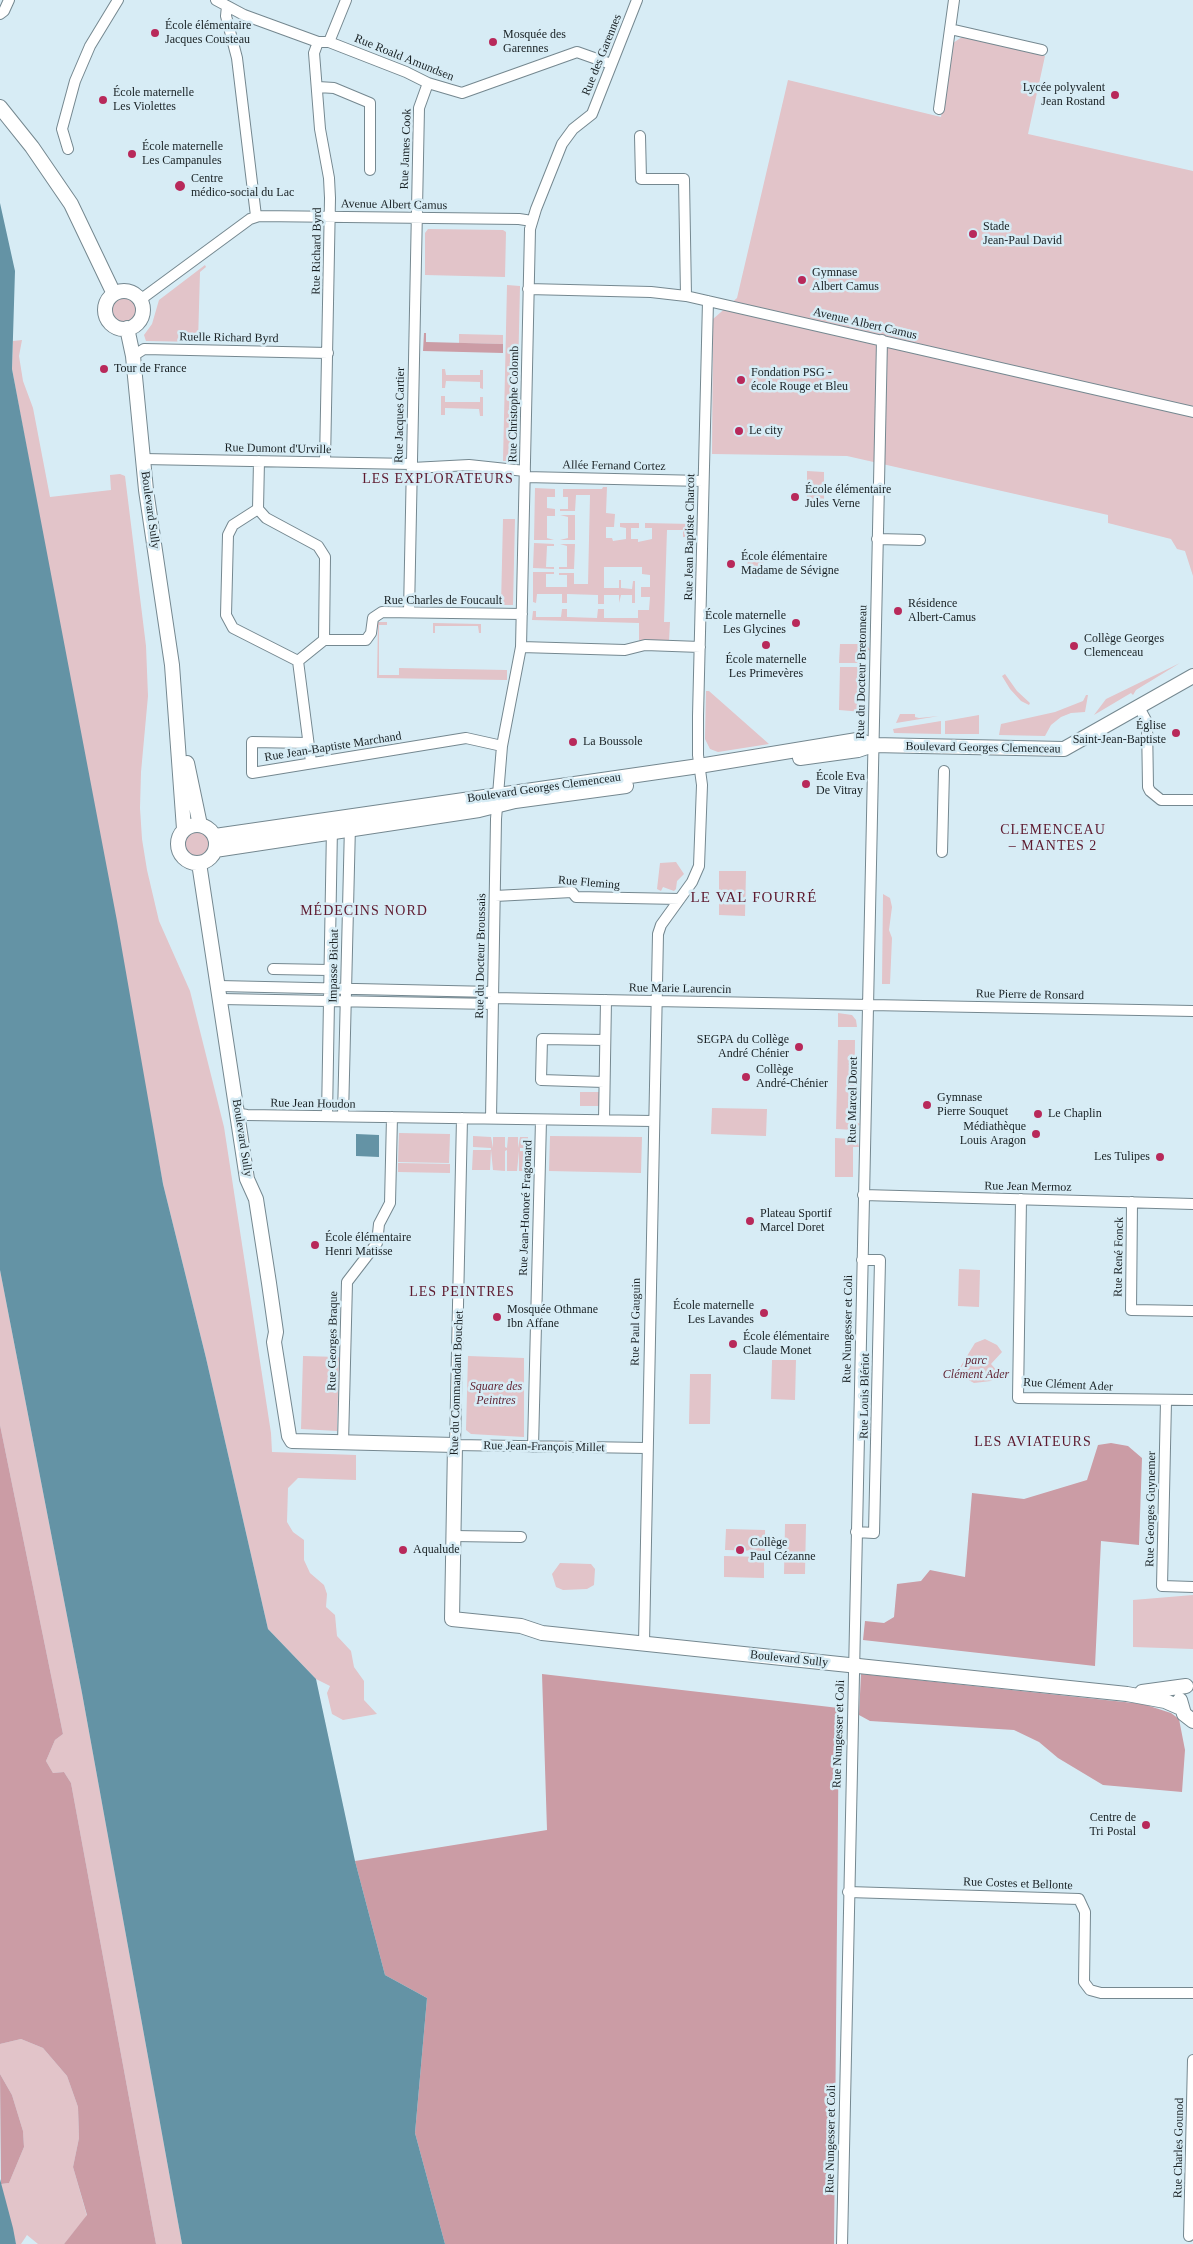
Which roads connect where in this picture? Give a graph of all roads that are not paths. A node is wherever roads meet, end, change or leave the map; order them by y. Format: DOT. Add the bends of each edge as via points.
graph roads {
  1 [pos="9,0"];
  2 [pos="118,0"];
  3 [pos="217,0"];
  4 [pos="346,0"];
  5 [pos="637,0"];
  6 [pos="954,0"];
  7 [pos="227,6"];
  8 [pos="0,14"];
  9 [pos="950,29"];
  10 [pos="323,42"];
  11 [pos="1042,50"];
  12 [pos="611,64"];
  13 [pos="428,83"];
  14 [pos="318,87"];
  15 [pos="0,107"];
  16 [pos="939,109"];
  17 [pos="640,136"];
  18 [pos="68,149"];
  19 [pos="370,170"];
  20 [pos="256,216"];
  21 [pos="330,216"];
  22 [pos="416,218"];
  23 [pos="532,221"];
  24 [pos="528,289"];
  25 [pos="114,294"];
  26 [pos="686,296"];
  27 [pos="140,300"];
  28 [pos="708,301"];
  29 [pos="127,328"];
  30 [pos="882,340"];
  31 [pos="328,353"];
  32 [pos="133,356"];
  33 [pos="1193,412"];
  34 [pos="143,459"];
  35 [pos="259,461"];
  36 [pos="325,462"];
  37 [pos="412,466"];
  38 [pos="525,474"];
  39 [pos="703,481"];
  40 [pos="258,509"];
  41 [pos="877,539"];
  42 [pos="920,540"];
  43 [pos="409,612"];
  44 [pos="522,614"];
  45 [pos="324,640"];
  46 [pos="700,646"];
  47 [pos="521,648"];
  48 [pos="298,661"];
  49 [pos="1193,676"];
  50 [pos="174,691"];
  51 [pos="1139,708"];
  52 [pos="308,743"];
  53 [pos="502,746"];
  54 [pos="873,746"];
  55 [pos="311,762"];
  56 [pos="700,770"];
  57 [pos="944,771"];
  58 [pos="498,800"];
  59 [pos="1193,800"];
  60 [pos="350,823"];
  61 [pos="200,825"];
  62 [pos="332,825"];
  63 [pos="184,829"];
  64 [pos="215,836"];
  65 [pos="215,850"];
  66 [pos="942,852"];
  67 [pos="200,863"];
  68 [pos="495,896"];
  69 [pos="680,899"];
  70 [pos="273,969"];
  71 [pos="329,970"];
  72 [pos="328,989"];
  73 [pos="346,989"];
  74 [pos="220,993"];
  75 [pos="493,998"];
  76 [pos="606,1000"];
  77 [pos="328,1001"];
  78 [pos="656,1001"];
  79 [pos="346,1002"];
  80 [pos="867,1005"];
  81 [pos="1193,1011"];
  82 [pos="605,1040"];
  83 [pos="604,1082"];
  84 [pos="237,1109"];
  85 [pos="327,1116"];
  86 [pos="343,1116"];
  87 [pos="392,1117"];
  88 [pos="462,1118"];
  89 [pos="492,1118"];
  90 [pos="541,1120"];
  91 [pos="604,1120"];
  92 [pos="653,1121"];
  93 [pos="863,1195"];
  94 [pos="1021,1199"];
  95 [pos="1132,1202"];
  96 [pos="1193,1204"];
  97 [pos="862,1260"];
  98 [pos="1193,1312"];
  99 [pos="1193,1400"];
  100 [pos="1166,1401"];
  101 [pos="292,1441"];
  102 [pos="343,1443"];
  103 [pos="455,1445"];
  104 [pos="533,1447"];
  105 [pos="646,1448"];
  106 [pos="856,1532"];
  107 [pos="453,1536"];
  108 [pos="521,1537"];
  109 [pos="1193,1587"];
  110 [pos="452,1619"];
  111 [pos="644,1643"];
  112 [pos="853,1666"];
  113 [pos="1189,1684"];
  114 [pos="1127,1694"];
  115 [pos="1181,1708"];
  116 [pos="1193,1721"];
  117 [pos="848,1892"];
  118 [pos="1193,1993"];
  119 [pos="1193,2060"];
  120 [pos="1189,2236"];
  121 [pos="842,2244"];
  1 -- 8 [label="street"];
  2 -- 18 [label="street" via="90,46 75,81 62,129"];
  3 -- 7 [label="street, Rue Roald Amundsen"];
  4 -- 10 [label="street, Rue Richard Byrd"];
  5 -- 12 [label="street, Rue des Garennes"];
  6 -- 9 [label="street"];
  7 -- 10 [label="street, Rue Roald Amundsen"];
  7 -- 20 [label="street" via="226,16 238,58"];
  9 -- 11 [label="street"];
  9 -- 16 [label="street"];
  10 -- 13 [label="street, Rue Roald Amundsen"];
  10 -- 14 [label="street, Rue Richard Byrd" via="314,53"];
  12 -- 13 [label="street, Rue Roald Amundsen" via="577,52 462,93"];
  12 -- 23 [label="street, Rue des Garennes" via="592,114 572,129 562,144"];
  13 -- 22 [label="street, Rue James Cook" via="419,108"];
  14 -- 19 [label="street" via="334,88 370,102"];
  14 -- 21 [label="street, Rue Richard Byrd" via="320,129 329,178"];
  15 -- 25 [label="main road" via="71,204"];
  17 -- 26 [label="street" via="641,179 684,179"];
  20 -- 21 [label="street, Avenue Albert Camus"];
  20 -- 27 [label="street"];
  21 -- 22 [label="street, Avenue Albert Camus"];
  21 -- 31 [label="street, Rue Richard Byrd"];
  22 -- 23 [label="street, Avenue Albert Camus"];
  22 -- 37 [label="street, Rue Jacques Cartier"];
  23 -- 24 [label="street, Rue Christophe Colomb"];
  24 -- 26 [label="street, Avenue Albert Camus"];
  24 -- 38 [label="street, Rue Christophe Colomb"];
  25 -- 27 [label="main road" via="131,293"];
  25 -- 29 [label="main road" via="106,304 106,317 115,326"];
  26 -- 28 [label="street, Avenue Albert Camus"];
  27 -- 29 [label="main road" via="141,318"];
  28 -- 30 [label="street, Avenue Albert Camus"];
  28 -- 39 [label="street, Rue Jean Baptiste Charcot"];
  29 -- 32 [label="main road, Boulevard Sully"];
  30 -- 33 [label="street, Avenue Albert Camus"];
  30 -- 41 [label="street, Rue du Docteur Bretonneau"];
  31 -- 32 [label="street, Ruelle Richard Byrd" via="144,349"];
  31 -- 36 [label="street, Rue Richard Byrd"];
  32 -- 34 [label="main road, Boulevard Sully"];
  34 -- 35 [label="street, Rue Dumont d'Urville"];
  34 -- 50 [label="main road, Boulevard Sully"];
  35 -- 36 [label="street, Rue Dumont d'Urville"];
  35 -- 40 [label="street"];
  36 -- 37 [label="street, Rue Dumont d'Urville"];
  37 -- 38 [label="street, Rue Dumont d'Urville" via="469,465"];
  37 -- 43 [label="street, Rue Jacques Cartier"];
  38 -- 39 [label="street, Allée Fernand Cortez"];
  38 -- 44 [label="street, Rue Christophe Colomb"];
  39 -- 46 [label="street, Rue Jean Baptiste Charcot"];
  40 -- 45 [label="street" via="266,518 318,546 325,556"];
  40 -- 48 [label="street" via="233,525 228,535 226,615 233,628"];
  41 -- 42 [label="street"];
  41 -- 54 [label="street, Rue du Docteur Bretonneau"];
  43 -- 44 [label="street, Rue Charles de Foucault"];
  43 -- 45 [label="street, Rue Charles de Foucault" via="378,613 373,618 371,633 366,640"];
  44 -- 47 [label="street, Rue Christophe Colomb"];
  45 -- 48 [label="street"];
  46 -- 47 [label="street" via="645,645 625,650"];
  46 -- 56 [label="street, Rue Jean Baptiste Charcot"];
  47 -- 53 [label="street"];
  48 -- 52 [label="street"];
  49 -- 51 [label="main road, Boulevard Georges Clemenceau"];
  50 -- 61 [label="main road, Boulevard Sully"];
  50 -- 63 [label="main road, Boulevard Sully"];
  51 -- 54 [label="main road, Boulevard Georges Clemenceau" via="1064,750"];
  51 -- 59 [label="street" via="1147,722 1150,791 1161,800"];
  52 -- 55 [label="street"];
  52 -- 55 [label="street, Rue Jean-Baptiste Marchand" via="252,742 252,773"];
  53 -- 55 [label="street, Rue Jean-Baptiste Marchand" via="466,738"];
  53 -- 58 [label="street"];
  54 -- 56 [label="main road, Boulevard Georges Clemenceau"];
  54 -- 80 [label="street, Rue du Docteur Bretonneau"];
  56 -- 58 [label="main road, Boulevard Georges Clemenceau"];
  56 -- 69 [label="street, Rue Jean Baptiste Charcot" via="699,871"];
  57 -- 66 [label="street"];
  58 -- 60 [label="main road, Boulevard Georges Clemenceau"];
  58 -- 68 [label="street, Rue du Docteur Broussais"];
  60 -- 62 [label="main road, Boulevard Georges Clemenceau"];
  60 -- 73 [label="street, Impasse Bichat"];
  61 -- 63 [label="main road"];
  61 -- 64 [label="main road" via="207,827"];
  62 -- 64 [label="main road, Boulevard Georges Clemenceau"];
  62 -- 65 [label="main road, Boulevard Georges Clemenceau"];
  62 -- 71 [label="street, Impasse Bichat"];
  63 -- 67 [label="main road" via="178,840 179,852 188,861"];
  64 -- 65 [label="main road"];
  65 -- 67 [label="main road" via="210,858"];
  67 -- 74 [label="main road, Boulevard Sully"];
  68 -- 69 [label="street, Rue Fleming" via="572,892 576,897"];
  68 -- 75 [label="street, Rue du Docteur Broussais"];
  69 -- 78 [label="street, Rue Paul Gauguin" via="658,929"];
  70 -- 71 [label="street"];
  71 -- 72 [label="street, Impasse Bichat"];
  72 -- 73 [label="street"];
  72 -- 74 [label="street"];
  72 -- 77 [label="street, Impasse Bichat"];
  73 -- 75 [label="street"];
  73 -- 79 [label="street, Impasse Bichat"];
  74 -- 77 [label="street"];
  74 -- 84 [label="main road, Boulevard Sully"];
  75 -- 76 [label="street, Rue Marie Laurencin"];
  75 -- 79 [label="street"];
  75 -- 89 [label="street, Rue du Docteur Broussais"];
  76 -- 78 [label="street, Rue Marie Laurencin"];
  76 -- 82 [label="street"];
  77 -- 79 [label="street"];
  77 -- 85 [label="street, Impasse Bichat"];
  78 -- 80 [label="street, Rue Marie Laurencin"];
  78 -- 92 [label="street, Rue Paul Gauguin"];
  79 -- 86 [label="street, Impasse Bichat"];
  80 -- 81 [label="street, Rue Pierre de Ronsard"];
  80 -- 93 [label="street, Rue Marcel Doret"];
  82 -- 83 [label="street"];
  82 -- 83 [label="street" via="542,1039 541,1080"];
  83 -- 91 [label="street"];
  84 -- 85 [label="street, Rue Jean Houdon" via="247,1116"];
  84 -- 101 [label="main road, Boulevard Sully" via="246,1179 256,1199 276,1351"];
  85 -- 86 [label="street, Rue Jean Houdon"];
  86 -- 87 [label="street, Rue Jean Houdon"];
  87 -- 88 [label="street"];
  87 -- 102 [label="street, Rue Georges Braque" via="390,1201 380,1220 377,1243 347,1282"];
  88 -- 89 [label="street"];
  88 -- 103 [label="street, Rue du Commandant Bouchet"];
  89 -- 90 [label="street"];
  90 -- 91 [label="street"];
  90 -- 104 [label="street, Rue Jean-Honoré Fragonard"];
  91 -- 92 [label="street"];
  92 -- 105 [label="street, Rue Paul Gauguin"];
  93 -- 94 [label="street, Rue Jean Mermoz"];
  93 -- 97 [label="street, Rue Nungesser et Coli"];
  94 -- 95 [label="street, Rue Jean Mermoz"];
  94 -- 100 [label="street, Rue Clément Ader" via="1018,1398"];
  95 -- 96 [label="street, Rue Jean Mermoz"];
  95 -- 98 [label="street, Rue René Fonck" via="1131,1310"];
  97 -- 106 [label="street, Rue Nungesser et Coli"];
  97 -- 106 [label="street, Rue Louis Blériot" via="880,1260 879,1329 874,1532"];
  99 -- 100 [label="street, Rue Clément Ader"];
  100 -- 109 [label="street, Rue Georges Guynemer" via="1162,1586"];
  101 -- 102 [label="main road, Rue Jean-François Millet"];
  102 -- 103 [label="main road, Rue Jean-François Millet"];
  103 -- 104 [label="street, Rue Jean-François Millet"];
  103 -- 107 [label="main road, Rue du Commandant Bouchet"];
  104 -- 105 [label="street, Rue Jean-François Millet"];
  105 -- 111 [label="street, Rue Paul Gauguin"];
  106 -- 112 [label="street, Rue Nungesser et Coli"];
  107 -- 108 [label="street"];
  107 -- 110 [label="main road, Rue du Commandant Bouchet"];
  110 -- 111 [label="main road, Boulevard Sully"];
  111 -- 112 [label="main road, Boulevard Sully"];
  112 -- 114 [label="main road, Boulevard Sully"];
  112 -- 117 [label="street, Rue Nungesser et Coli"];
  113 -- 114 [label="main road"];
  113 -- 115 [label="main road" via="1180,1697"];
  114 -- 115 [label="main road" via="1164,1701"];
  115 -- 116 [label="main road"];
  117 -- 118 [label="street, Rue Costes et Bellonte" via="1079,1899 1085,1912 1084,1982 1090,1990 1101,1993"];
  117 -- 121 [label="street, Rue Nungesser et Coli"];
  119 -- 120 [label="street, Rue Charles Gounod"];
}
